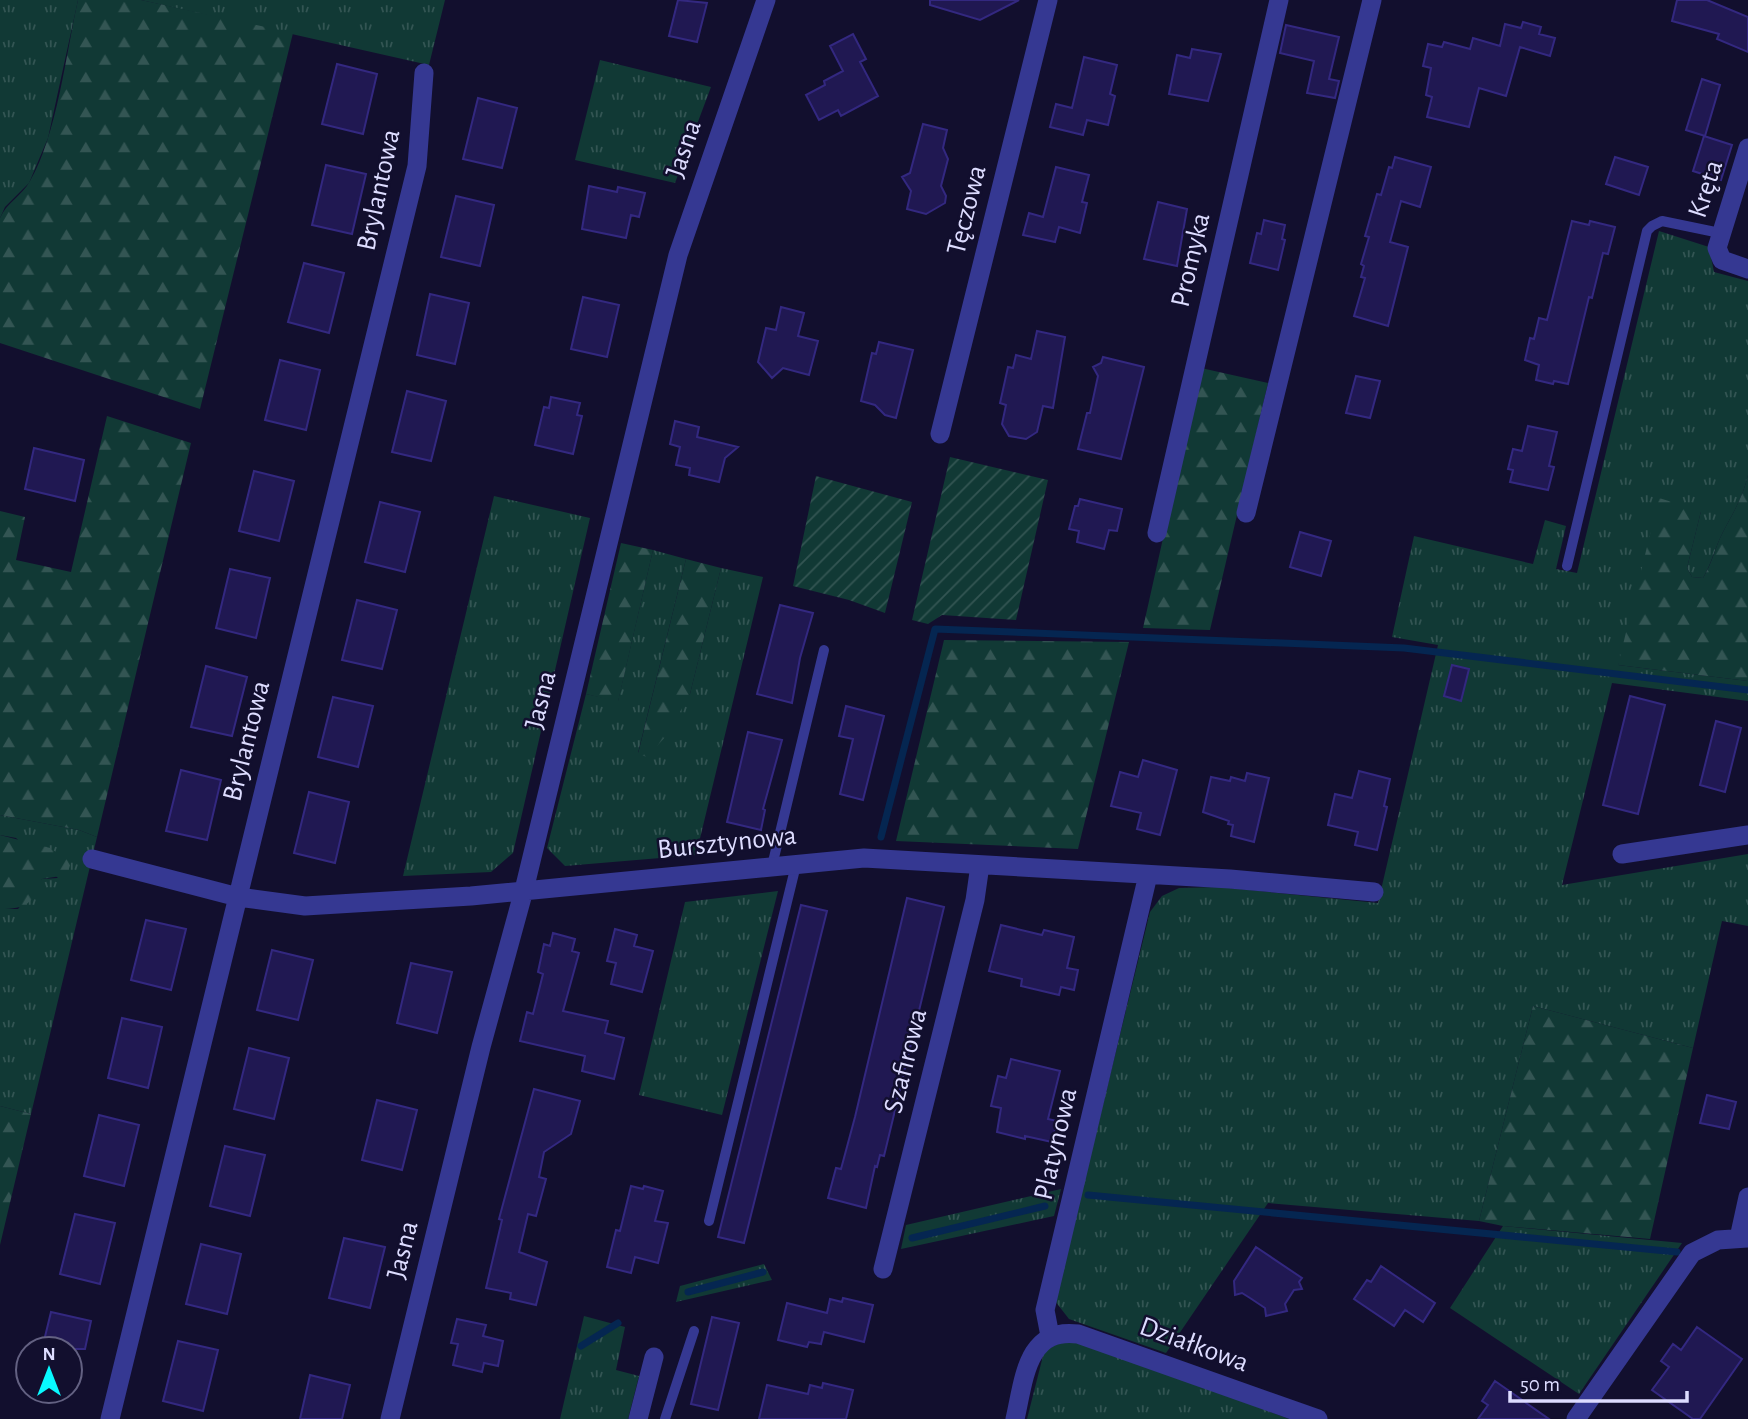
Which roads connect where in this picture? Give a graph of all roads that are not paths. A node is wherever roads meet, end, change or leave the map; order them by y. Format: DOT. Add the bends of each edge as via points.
graph roads {
  1 [pos="766,0"];
  2 [pos="1048,0"];
  3 [pos="1279,0"];
  4 [pos="1372,0"];
  5 [pos="424,73"];
  6 [pos="1748,148"];
  7 [pos="1720,233"];
  8 [pos="1748,270"];
  9 [pos="940,434"];
  10 [pos="1246,513"];
  11 [pos="1157,533"];
  12 [pos="1567,566"];
  13 [pos="824,650"];
  14 [pos="1748,835"];
  15 [pos="1622,854"];
  16 [pos="92,859"];
  17 [pos="796,864"];
  18 [pos="981,865"];
  19 [pos="772,866"];
  20 [pos="1148,875"];
  21 [pos="524,890"];
  22 [pos="1374,892"];
  23 [pos="238,897"];
  24 [pos="1748,1197"];
  25 [pos="709,1221"];
  26 [pos="1743,1238"];
  27 [pos="883,1269"];
  28 [pos="694,1331"];
  29 [pos="1050,1336"];
  30 [pos="654,1357"];
  31 [pos="110,1419"];
  32 [pos="390,1419"];
  33 [pos="638,1419"];
  34 [pos="665,1419"];
  35 [pos="1016,1419"];
  36 [pos="1318,1419"];
  37 [pos="1576,1419"];
  1 -- 21 [label="street, Jasna" via="678,255"];
  2 -- 9 [label="street, Tęczowa"];
  3 -- 11 [label="street, Promyka"];
  4 -- 10 [label="street"];
  5 -- 23 [label="street, Brylantowa" via="417,166"];
  6 -- 7 [label="street, Kręta"];
  7 -- 8 [label="street, Kręta" via="1717,248 1722,260"];
  7 -- 12 [label="lane" via="1662,221 1647,231"];
  13 -- 19 [label="lane"];
  14 -- 15 [label="street"];
  16 -- 23 [label="street, Bursztynowa"];
  17 -- 18 [label="street, Bursztynowa" via="864,858"];
  17 -- 19 [label="street, Bursztynowa"];
  17 -- 25 [label="lane"];
  18 -- 20 [label="street, Bursztynowa"];
  18 -- 27 [label="street, Szafirowa"];
  19 -- 21 [label="street, Bursztynowa"];
  20 -- 22 [label="street, Bursztynowa"];
  20 -- 29 [label="street, Platynowa" via="1045,1310"];
  21 -- 23 [label="street, Bursztynowa" via="305,906"];
  21 -- 32 [label="street, Jasna"];
  23 -- 31 [label="street, Brylantowa"];
  24 -- 26 [label="street"];
  26 -- 37 [label="street" via="1718,1240 1692,1252"];
  28 -- 34 [label="lane"];
  29 -- 35 [label="street" via="1028,1360"];
  29 -- 36 [label="street, Działkowa" via="1077,1334"];
  30 -- 33 [label="street"];
}
